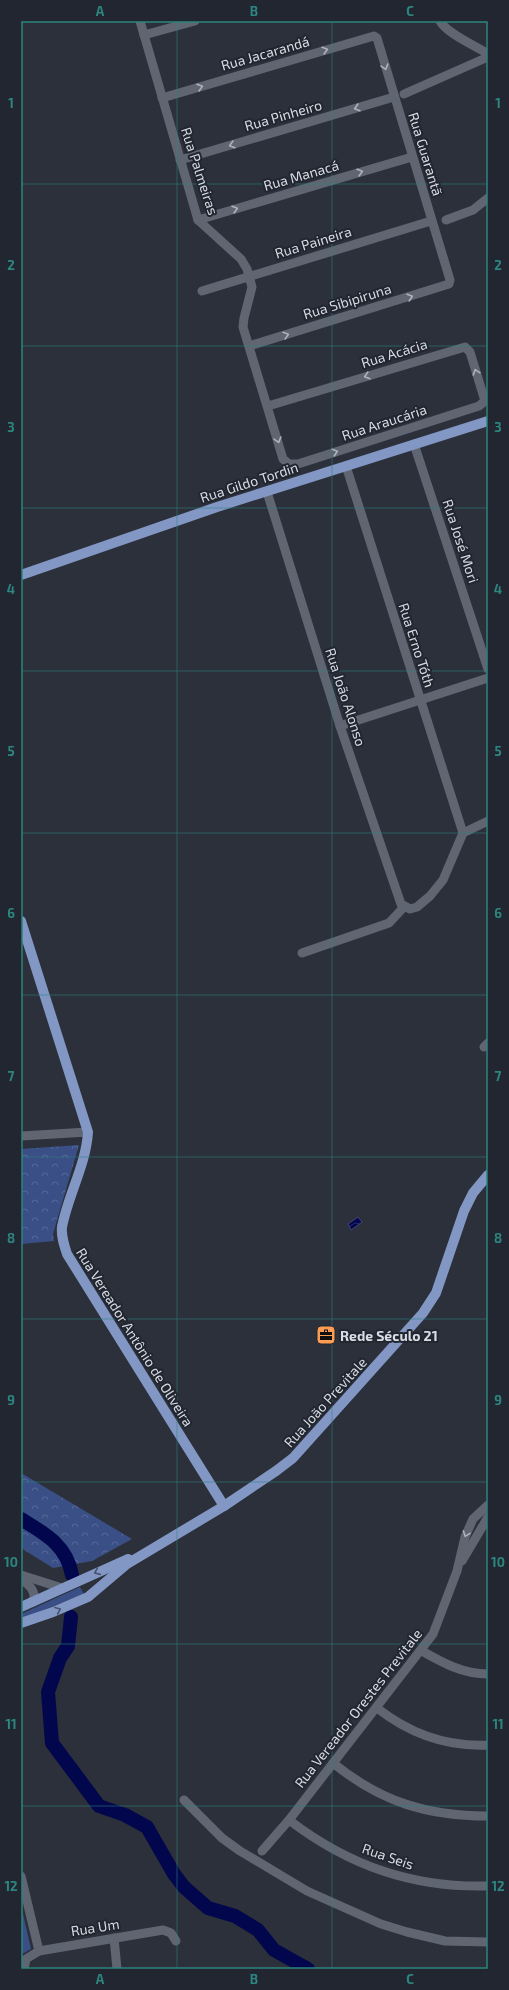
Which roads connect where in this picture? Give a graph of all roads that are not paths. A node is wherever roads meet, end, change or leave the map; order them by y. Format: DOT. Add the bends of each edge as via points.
graph roads {
  1 [pos="140,21"];
  2 [pos="195,21"];
  3 [pos="440,21"];
  4 [pos="144,35"];
  5 [pos="376,36"];
  6 [pos="488,54"];
  7 [pos="488,57"];
  8 [pos="404,94"];
  9 [pos="394,97"];
  10 [pos="162,98"];
  11 [pos="412,157"];
  12 [pos="180,160"];
  13 [pos="488,198"];
  14 [pos="198,220"];
  15 [pos="446,220"];
  16 [pos="432,221"];
  17 [pos="249,276"];
  18 [pos="450,280"];
  19 [pos="202,290"];
  20 [pos="249,346"];
  21 [pos="268,406"];
  22 [pos="479,406"];
  23 [pos="488,421"];
  24 [pos="414,444"];
  25 [pos="298,464"];
  26 [pos="346,466"];
  27 [pos="267,492"];
  28 [pos="21,575"];
  29 [pos="488,669"];
  30 [pos="488,678"];
  31 [pos="420,701"];
  32 [pos="340,726"];
  33 [pos="488,821"];
  34 [pos="463,833"];
  35 [pos="404,908"];
  36 [pos="21,921"];
  37 [pos="302,953"];
  38 [pos="88,1132"];
  39 [pos="21,1136"];
  40 [pos="488,1175"];
  41 [pos="488,1505"];
  42 [pos="224,1506"];
  43 [pos="488,1517"];
  44 [pos="146,1551"];
  45 [pos="457,1571"];
  46 [pos="21,1575"];
  47 [pos="21,1579"];
  48 [pos="82,1580"];
  49 [pos="62,1588"];
  50 [pos="88,1597"];
  51 [pos="33,1602"];
  52 [pos="21,1607"];
  53 [pos="21,1623"];
  54 [pos="422,1651"];
  55 [pos="488,1674"];
  56 [pos="377,1708"];
  57 [pos="488,1745"];
  58 [pos="333,1763"];
  59 [pos="184,1800"];
  60 [pos="488,1816"];
  61 [pos="289,1820"];
  62 [pos="262,1851"];
  63 [pos="21,1876"];
  64 [pos="488,1886"];
  65 [pos="114,1938"];
  66 [pos="176,1942"];
  67 [pos="488,1942"];
  68 [pos="39,1950"];
  69 [pos="24,1969"];
  70 [pos="118,1969"];
  1 -- 4 [label="street, Rua Palmeiras"];
  2 -- 4 [label="street"];
  3 -- 6 [label="street" via="442,25"];
  4 -- 10 [label="street, Rua Palmeiras"];
  5 -- 9 [label="street, Rua Guarantã, one-way"];
  10 -- 5 [label="street, Rua Jacarandá, one-way"];
  7 -- 8 [label="street"];
  9 -- 11 [label="street, Rua Guarantã"];
  9 -- 12 [label="street, Rua Pinheiro, one-way"];
  10 -- 12 [label="street, Rua Palmeiras"];
  14 -- 11 [label="street, Rua Manacá, one-way"];
  11 -- 16 [label="street, Rua Guarantã"];
  12 -- 14 [label="street, Rua Palmeiras"];
  13 -- 15 [label="street" via="473,210"];
  14 -- 17 [label="street, Rua Palmeiras" via="241,260"];
  16 -- 17 [label="street, Rua Paineira"];
  16 -- 18 [label="street, Rua Guarantã"];
  17 -- 19 [label="street, Rua Paineira"];
  17 -- 20 [label="street, Rua Palmeiras" via="252,287 243,327"];
  20 -- 18 [label="street, Rua Sibipiruna, one-way" via="447,286"];
  20 -- 21 [label="street, Rua Palmeiras"];
  22 -- 21 [label="street, Rua Acácia, one-way" via="485,401 470,352 465,347"];
  21 -- 25 [label="street, Rua Palmeiras, one-way" via="283,459 289,464"];
  25 -- 22 [label="street, Rua Araucária, one-way"];
  23 -- 24 [label="main road, Rua Gildo Tordin"];
  24 -- 26 [label="main road, Rua Gildo Tordin"];
  24 -- 29 [label="street, Rua José Mori"];
  26 -- 27 [label="main road, Rua Gildo Tordin"];
  26 -- 31 [label="street, Rua Erno Tóth"];
  27 -- 28 [label="main road, Rua Gildo Tordin"];
  27 -- 32 [label="street, Rua João Alonso"];
  30 -- 31 [label="street"];
  31 -- 32 [label="street"];
  31 -- 34 [label="street, Rua Erno Tóth"];
  32 -- 35 [label="street, Rua João Alonso" via="398,900"];
  33 -- 34 [label="street"];
  34 -- 35 [label="street" via="443,880 417,907"];
  35 -- 37 [label="street" via="389,923"];
  36 -- 38 [label="main road, Rua Vereador Antônio de Oliveira"];
  38 -- 39 [label="street"];
  38 -- 42 [label="main road, Rua Vereador Antônio de Oliveira" via="87,1146 62,1227 62,1242 67,1254"];
  40 -- 42 [label="main road, Rua João Previtale" via="464,1211 436,1293 423,1313 292,1458 256,1486"];
  41 -- 45 [label="street, Rua Vereador Orestes Previtale, one-way" via="473,1519 465,1537"];
  42 -- 44 [label="main road, Rua João Previtale"];
  43 -- 45 [label="street, Rua Vereador Orestes Previtale"];
  44 -- 48 [label="main road, Rua João Previtale, one-way"];
  44 -- 50 [label="main road, Rua João Previtale"];
  45 -- 54 [label="street, Rua Vereador Orestes Previtale" via="433,1634"];
  46 -- 49 [label="street" via="39,1583"];
  47 -- 51 [label="street" via="32,1589"];
  48 -- 49 [label="main road, Rua João Previtale"];
  48 -- 50 [label="main road" via="90,1586"];
  49 -- 51 [label="main road, Rua João Previtale"];
  53 -- 50 [label="main road, Rua João Previtale, one-way"];
  51 -- 52 [label="main road, Rua João Previtale"];
  54 -- 55 [label="street" via="462,1670"];
  54 -- 56 [label="street, Rua Vereador Orestes Previtale"];
  56 -- 57 [label="street" via="394,1722 431,1738 450,1744"];
  56 -- 58 [label="street, Rua Vereador Orestes Previtale"];
  58 -- 60 [label="street" via="366,1787 404,1804 456,1816"];
  58 -- 61 [label="street, Rua Vereador Orestes Previtale"];
  59 -- 67 [label="street" via="240,1852 307,1891 382,1924 407,1932 445,1941"];
  61 -- 62 [label="street, Rua Vereador Orestes Previtale"];
  61 -- 64 [label="street, Rua Seis" via="322,1844 373,1868 400,1877 461,1887"];
  63 -- 68 [label="street"];
  65 -- 66 [label="street, Rua Um" via="162,1930 171,1933"];
  65 -- 68 [label="street, Rua Um"];
  65 -- 70 [label="street"];
  68 -- 69 [label="street" via="26,1959"];
}
